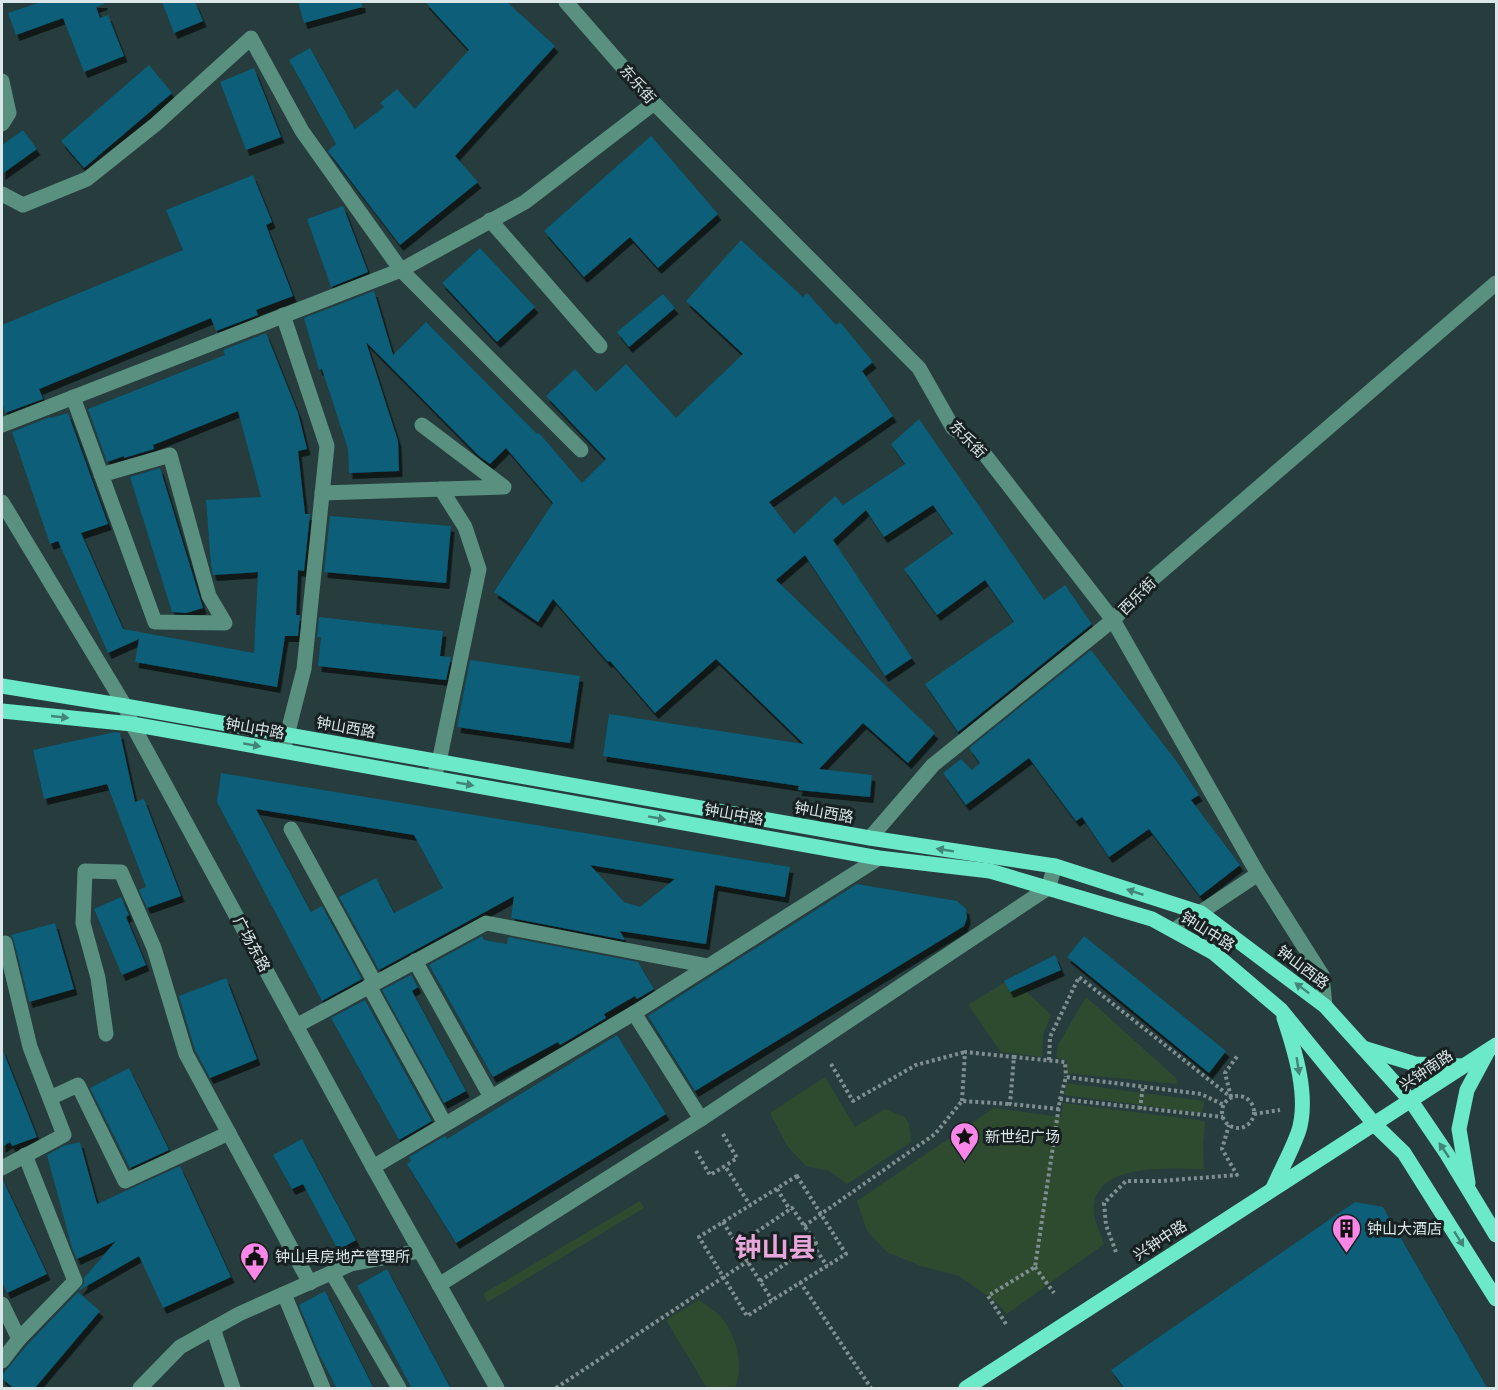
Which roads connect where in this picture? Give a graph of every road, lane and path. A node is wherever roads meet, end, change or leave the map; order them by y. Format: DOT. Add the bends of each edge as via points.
graph roads {
  1 [pos="566,2"];
  2 [pos="2,81"];
  3 [pos="654,103"];
  4 [pos="2,124"];
  5 [pos="2,194"];
  6 [pos="490,220"];
  7 [pos="401,270"];
  8 [pos="1497,283"];
  9 [pos="283,315"];
  10 [pos="600,346"];
  11 [pos="73,397"];
  12 [pos="2,425"];
  13 [pos="422,425"];
  14 [pos="581,450"];
  15 [pos="101,475"];
  16 [pos="441,489"];
  17 [pos="322,493"];
  18 [pos="2,505"];
  19 [pos="1113,620"];
  20 [pos="2,686"];
  21 [pos="125,706"];
  22 [pos="2,711"];
  23 [pos="132,724"];
  24 [pos="287,735"];
  25 [pos="283,751"];
  26 [pos="439,762"];
  27 [pos="433,778"];
  28 [pos="291,829"];
  29 [pos="870,838"];
  30 [pos="879,858"];
  31 [pos="1055,866"];
  32 [pos="1258,874"];
  33 [pos="1048,888"];
  34 [pos="1200,913"];
  35 [pos="1174,930"];
  36 [pos="5,943"];
  37 [pos="415,961"];
  38 [pos="708,966"];
  39 [pos="372,984"];
  40 [pos="1325,1006"];
  41 [pos="1281,1010"];
  42 [pos="634,1013"];
  43 [pos="296,1026"];
  44 [pos="106,1034"];
  45 [pos="1362,1047"];
  46 [pos="1493,1047"];
  47 [pos="966,1052"];
  48 [pos="1238,1055"];
  49 [pos="1014,1058"];
  50 [pos="1048,1060"];
  51 [pos="831,1065"];
  52 [pos="1463,1066"];
  53 [pos="1066,1077"];
  54 [pos="1143,1086"];
  55 [pos="491,1097"];
  56 [pos="50,1098"];
  57 [pos="1232,1098"];
  58 [pos="1060,1099"];
  59 [pos="962,1101"];
  60 [pos="1411,1101"];
  61 [pos="1010,1104"];
  62 [pos="1224,1105"];
  63 [pos="1059,1109"];
  64 [pos="1140,1109"];
  65 [pos="1280,1110"];
  66 [pos="1254,1114"];
  67 [pos="1223,1117"];
  68 [pos="701,1119"];
  69 [pos="445,1124"];
  70 [pos="1228,1125"];
  71 [pos="1375,1125"];
  72 [pos="229,1133"];
  73 [pos="723,1134"];
  74 [pos="696,1151"];
  75 [pos="26,1155"];
  76 [pos="725,1166"];
  77 [pos="373,1167"];
  78 [pos="2,1168"];
  79 [pos="1273,1188"];
  80 [pos="777,1189"];
  81 [pos="1468,1189"];
  82 [pos="750,1205"];
  83 [pos="790,1210"];
  84 [pos="821,1214"];
  85 [pos="723,1222"];
  86 [pos="804,1226"];
  87 [pos="1497,1235"];
  88 [pos="737,1245"];
  89 [pos="813,1245"];
  90 [pos="420,1251"];
  91 [pos="1116,1252"];
  92 [pos="748,1261"];
  93 [pos="827,1266"];
  94 [pos="1035,1267"];
  95 [pos="332,1273"];
  96 [pos="724,1277"];
  97 [pos="760,1281"];
  98 [pos="800,1282"];
  99 [pos="310,1283"];
  100 [pos="439,1285"];
  101 [pos="1054,1293"];
  102 [pos="284,1294"];
  103 [pos="1497,1299"];
  104 [pos="772,1300"];
  105 [pos="2,1304"];
  106 [pos="1006,1324"];
  107 [pos="213,1328"];
  108 [pos="18,1339"];
  109 [pos="2,1361"];
  110 [pos="156,1372"];
  111 [pos="140,1389"];
  112 [pos="160,1389"];
  113 [pos="233,1389"];
  114 [pos="323,1389"];
  115 [pos="399,1389"];
  116 [pos="497,1389"];
  117 [pos="556,1389"];
  118 [pos="871,1389"];
  119 [pos="966,1389"];
  1 -- 3 [label="street, 东乐街"];
  2 -- 4 [label="street" via="9,113"];
  3 -- 6 [label="street" via="525,202"];
  3 -- 19 [label="street, 东乐街" via="919,368 953,428 979,447"];
  5 -- 7 [label="street" via="23,205 87,179 156,124 251,38 302,131"];
  6 -- 7 [label="street"];
  6 -- 10 [label="street"];
  7 -- 9 [label="street"];
  7 -- 14 [label="street"];
  8 -- 19 [label="street, 西乐街" via="1149,582"];
  9 -- 11 [label="street"];
  9 -- 17 [label="street" via="327,446"];
  11 -- 12 [label="street"];
  11 -- 15 [label="street"];
  13 -- 16 [label="street" via="504,487"];
  15 -- 15 [label="street" via="155,622 225,623 208,596 170,455"];
  16 -- 17 [label="street"];
  16 -- 26 [label="street" via="465,526 479,569"];
  17 -- 24 [label="street" via="304,669"];
  18 -- 21 [label="street, 广场东路"];
  19 -- 29 [label="street" via="933,765"];
  19 -- 32 [label="street, 西乐街"];
  20 -- 21 [label="main road, 钟山西路"];
  21 -- 23 [label="street, 广场东路"];
  21 -- 24 [label="main road, 钟山西路"];
  22 -- 23 [label="main road, 钟山中路, one-way"];
  23 -- 25 [label="main road, 钟山中路, one-way"];
  23 -- 43 [label="street, 广场东路"];
  24 -- 25 [label="street"];
  24 -- 26 [label="main road, 钟山西路"];
  25 -- 27 [label="main road, 钟山中路"];
  26 -- 27 [label="street"];
  26 -- 29 [label="main road, 钟山西路"];
  27 -- 30 [label="main road, 钟山中路, one-way"];
  28 -- 39 [label="street"];
  31 -- 29 [label="main road, 钟山西路, one-way"];
  30 -- 33 [label="main road, 钟山中路" via="990,871"];
  30 -- 38 [label="street"];
  31 -- 33 [label="street"];
  34 -- 31 [label="main road, 钟山西路, one-way"];
  32 -- 34 [label="street"];
  32 -- 40 [label="street, 西乐街" via="1322,975"];
  33 -- 35 [label="main road, 钟山中路" via="1152,919"];
  33 -- 68 [label="street"];
  34 -- 35 [label="street"];
  40 -- 34 [label="main road, 钟山西路, one-way"];
  35 -- 41 [label="main road, 钟山中路" via="1214,953"];
  36 -- 56 [label="street" via="30,1047"];
  37 -- 38 [label="street" via="486,922"];
  37 -- 39 [label="street"];
  37 -- 55 [label="street"];
  38 -- 42 [label="street"];
  39 -- 43 [label="street"];
  39 -- 69 [label="street"];
  40 -- 45 [label="main road, 钟山西路"];
  41 -- 71 [label="main road, 钟山中路"];
  41 -- 79 [label="main road, one-way" via="1297,1058 1302,1100 1299,1130"];
  42 -- 55 [label="street"];
  42 -- 68 [label="street"];
  43 -- 77 [label="street, 广场东路"];
  44 -- 72 [label="street" via="98,978 83,923 85,871 121,872 154,948 186,1054"];
  45 -- 52 [label="main road" via="1415,1064"];
  45 -- 60 [label="main road, 钟山西路"];
  46 -- 52 [label="main road, 兴钟南路"];
  46 -- 81 [label="main road" via="1467,1090 1459,1129"];
  47 -- 49 [label="path"];
  47 -- 51 [label="path" via="916,1065 853,1101"];
  47 -- 59 [label="path"];
  48 -- 57 [label="path" via="1225,1072"];
  49 -- 50 [label="path"];
  49 -- 61 [label="path"];
  50 -- 53 [label="path" via="1065,1062"];
  50 -- 57 [label="path" via="1050,1037 1079,977"];
  52 -- 60 [label="main road, 兴钟南路"];
  53 -- 54 [label="path"];
  53 -- 58 [label="path"];
  54 -- 62 [label="path" via="1202,1094"];
  54 -- 64 [label="path"];
  55 -- 69 [label="street"];
  56 -- 72 [label="street" via="78,1085 125,1181"];
  56 -- 75 [label="street" via="64,1135"];
  57 -- 62 [label="path"];
  57 -- 66 [label="path" via="1246,1098"];
  58 -- 63 [label="path"];
  58 -- 64 [label="path"];
  59 -- 61 [label="path"];
  59 -- 84 [label="path" via="935,1134"];
  60 -- 71 [label="main road, 兴钟南路"];
  81 -- 60 [label="main road, 钟山西路, one-way"];
  61 -- 63 [label="path"];
  62 -- 67 [label="path"];
  63 -- 94 [label="path"];
  64 -- 67 [label="path"];
  65 -- 66 [label="path"];
  66 -- 70 [label="path" via="1244,1127"];
  67 -- 70 [label="path"];
  68 -- 100 [label="street"];
  69 -- 77 [label="street"];
  70 -- 91 [label="path" via="1222,1149 1237,1175 1126,1181 1113,1191 1104,1203 1106,1225"];
  71 -- 79 [label="main road, 兴钟中路"];
  71 -- 103 [label="main road, one-way" via="1404,1153"];
  72 -- 99 [label="street"];
  73 -- 76 [label="path" via="737,1158"];
  74 -- 76 [label="path" via="710,1175"];
  75 -- 78 [label="street"];
  75 -- 108 [label="street" via="75,1281"];
  76 -- 82 [label="path"];
  77 -- 90 [label="street, 广场东路"];
  79 -- 119 [label="main road, 兴钟中路"];
  80 -- 82 [label="path"];
  80 -- 83 [label="path"];
  80 -- 84 [label="path" via="797,1176"];
  81 -- 87 [label="main road, 钟山西路"];
  82 -- 85 [label="path"];
  83 -- 86 [label="path"];
  83 -- 88 [label="path"];
  84 -- 86 [label="path"];
  84 -- 93 [label="path" via="846,1254"];
  85 -- 88 [label="path"];
  85 -- 96 [label="path" via="699,1237"];
  86 -- 89 [label="path" via="816,1243"];
  88 -- 92 [label="path"];
  89 -- 93 [label="path"];
  89 -- 97 [label="path"];
  90 -- 95 [label="street" via="351,1264"];
  90 -- 100 [label="street, 广场东路"];
  92 -- 96 [label="path"];
  92 -- 97 [label="path"];
  93 -- 98 [label="path"];
  94 -- 101 [label="path"];
  94 -- 106 [label="path" via="988,1296"];
  95 -- 99 [label="street"];
  95 -- 115 [label="street"];
  96 -- 104 [label="path" via="747,1316"];
  96 -- 117 [label="path"];
  97 -- 104 [label="path"];
  98 -- 104 [label="path"];
  98 -- 118 [label="path"];
  99 -- 102 [label="street"];
  100 -- 116 [label="street, 广场东路"];
  102 -- 107 [label="street"];
  102 -- 114 [label="street"];
  105 -- 108 [label="street"];
  107 -- 110 [label="street" via="180,1347"];
  107 -- 113 [label="street"];
  108 -- 109 [label="street"];
  110 -- 111 [label="street"];
  110 -- 112 [label="street"];
}
